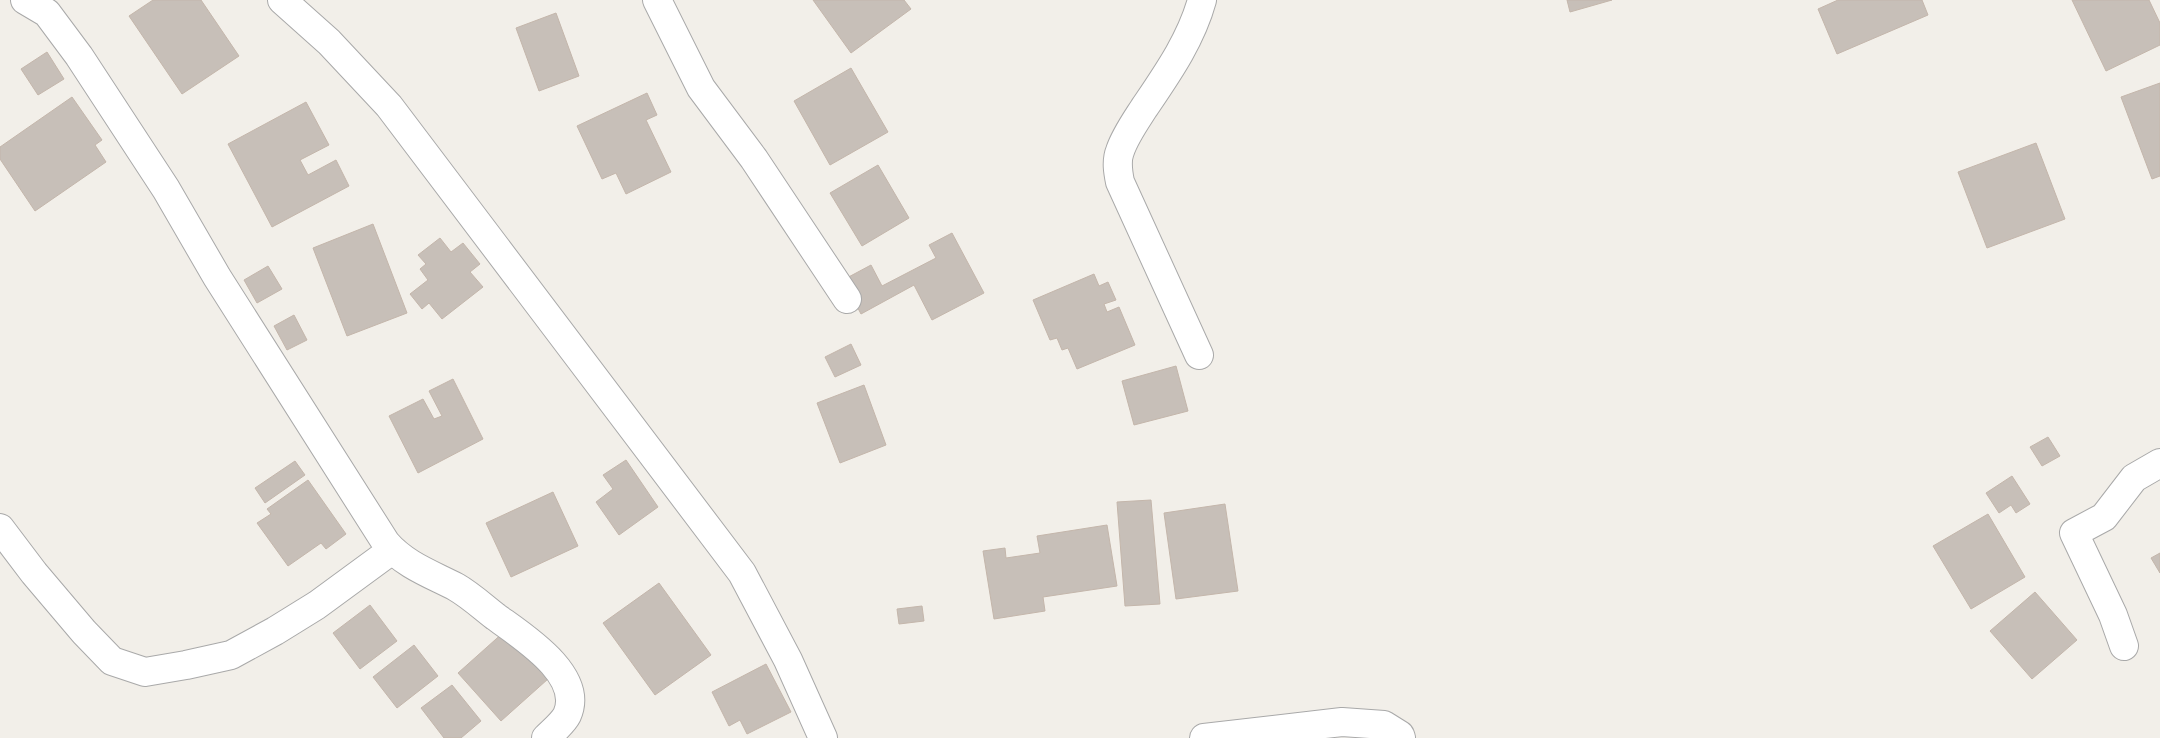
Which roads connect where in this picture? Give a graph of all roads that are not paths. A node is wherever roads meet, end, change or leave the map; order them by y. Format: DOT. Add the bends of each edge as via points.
graph roads {
  1 [pos="25,0"];
  2 [pos="282,0"];
  3 [pos="657,0"];
  4 [pos="1202,0"];
  5 [pos="847,300"];
  6 [pos="1199,355"];
  7 [pos="2160,463"];
  8 [pos="0,528"];
  9 [pos="392,550"];
  10 [pos="2124,646"];
  11 [pos="546,738"];
  12 [pos="824,738"];
  13 [pos="1204,738"];
  14 [pos="1401,738"];
  1 -- 9 [label="street" via="47,13 79,56"];
  2 -- 12 [label="street" via="329,42 389,106 736,566 788,660"];
  3 -- 5 [label="street" via="702,88 754,159"];
  4 -- 6 [label="street" via="1192,30 1179,54 1125,138 1117,168 1120,182"];
  7 -- 10 [label="street" via="2134,478 2104,517 2074,533"];
  8 -- 9 [label="street" via="34,573 112,661 145,672 231,655 317,604"];
  9 -- 11 [label="street" via="427,574 457,588 545,653 562,676 570,703 566,716"];
  13 -- 14 [label="street" via="1342,722 1384,725"];
}
